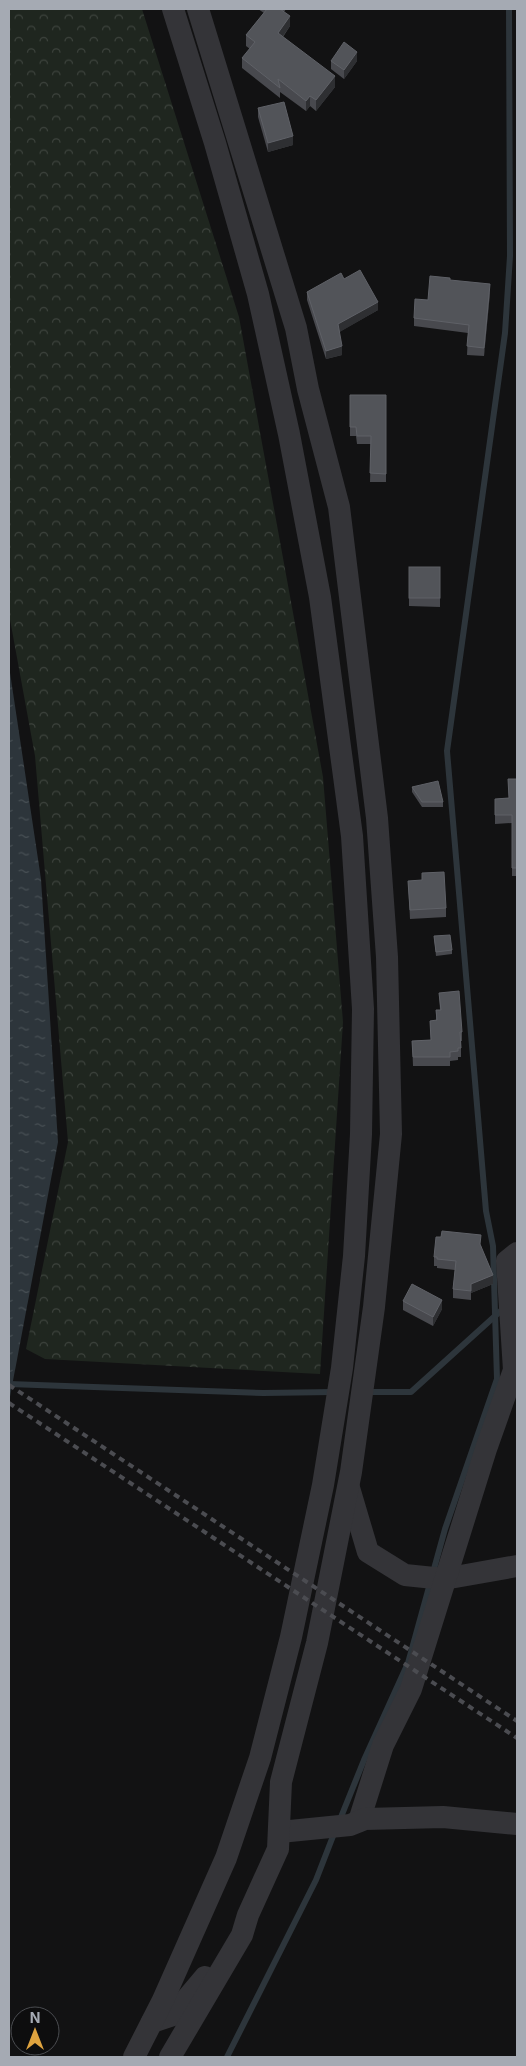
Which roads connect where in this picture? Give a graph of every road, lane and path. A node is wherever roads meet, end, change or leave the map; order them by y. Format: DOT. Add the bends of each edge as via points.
graph roads {
  1 [pos="173,9"];
  2 [pos="203,15"];
  3 [pos="517,1253"];
  4 [pos="348,1485"];
  5 [pos="517,1566"];
  6 [pos="444,1579"];
  7 [pos="355,1823"];
  8 [pos="517,1824"];
  9 [pos="280,1832"];
  10 [pos="242,1935"];
  11 [pos="152,2022"];
  12 [pos="134,2057"];
  13 [pos="170,2057"];
  1 -- 11 [label="street" via="258,294 307,522 352,836 363,1009 361,1134 354,1256 342,1368 323,1485 291,1637 260,1758 226,1858"];
  2 -- 4 [label="street" via="296,328 308,389 339,507 377,818 387,956 391,1134 374,1307"];
  3 -- 6 [label="street" via="507,1260 514,1370"];
  4 -- 6 [label="street" via="368,1552 404,1575"];
  4 -- 9 [label="street" via="317,1643 280,1782"];
  5 -- 6 [label="street"];
  6 -- 7 [label="street" via="411,1689 383,1745"];
  7 -- 8 [label="street" via="365,1819 442,1817"];
  7 -- 9 [label="street"];
  9 -- 10 [label="street" via="278,1850"];
  10 -- 11 [label="street" via="173,2015"];
  10 -- 13 [label="street"];
  11 -- 12 [label="street"];
}
